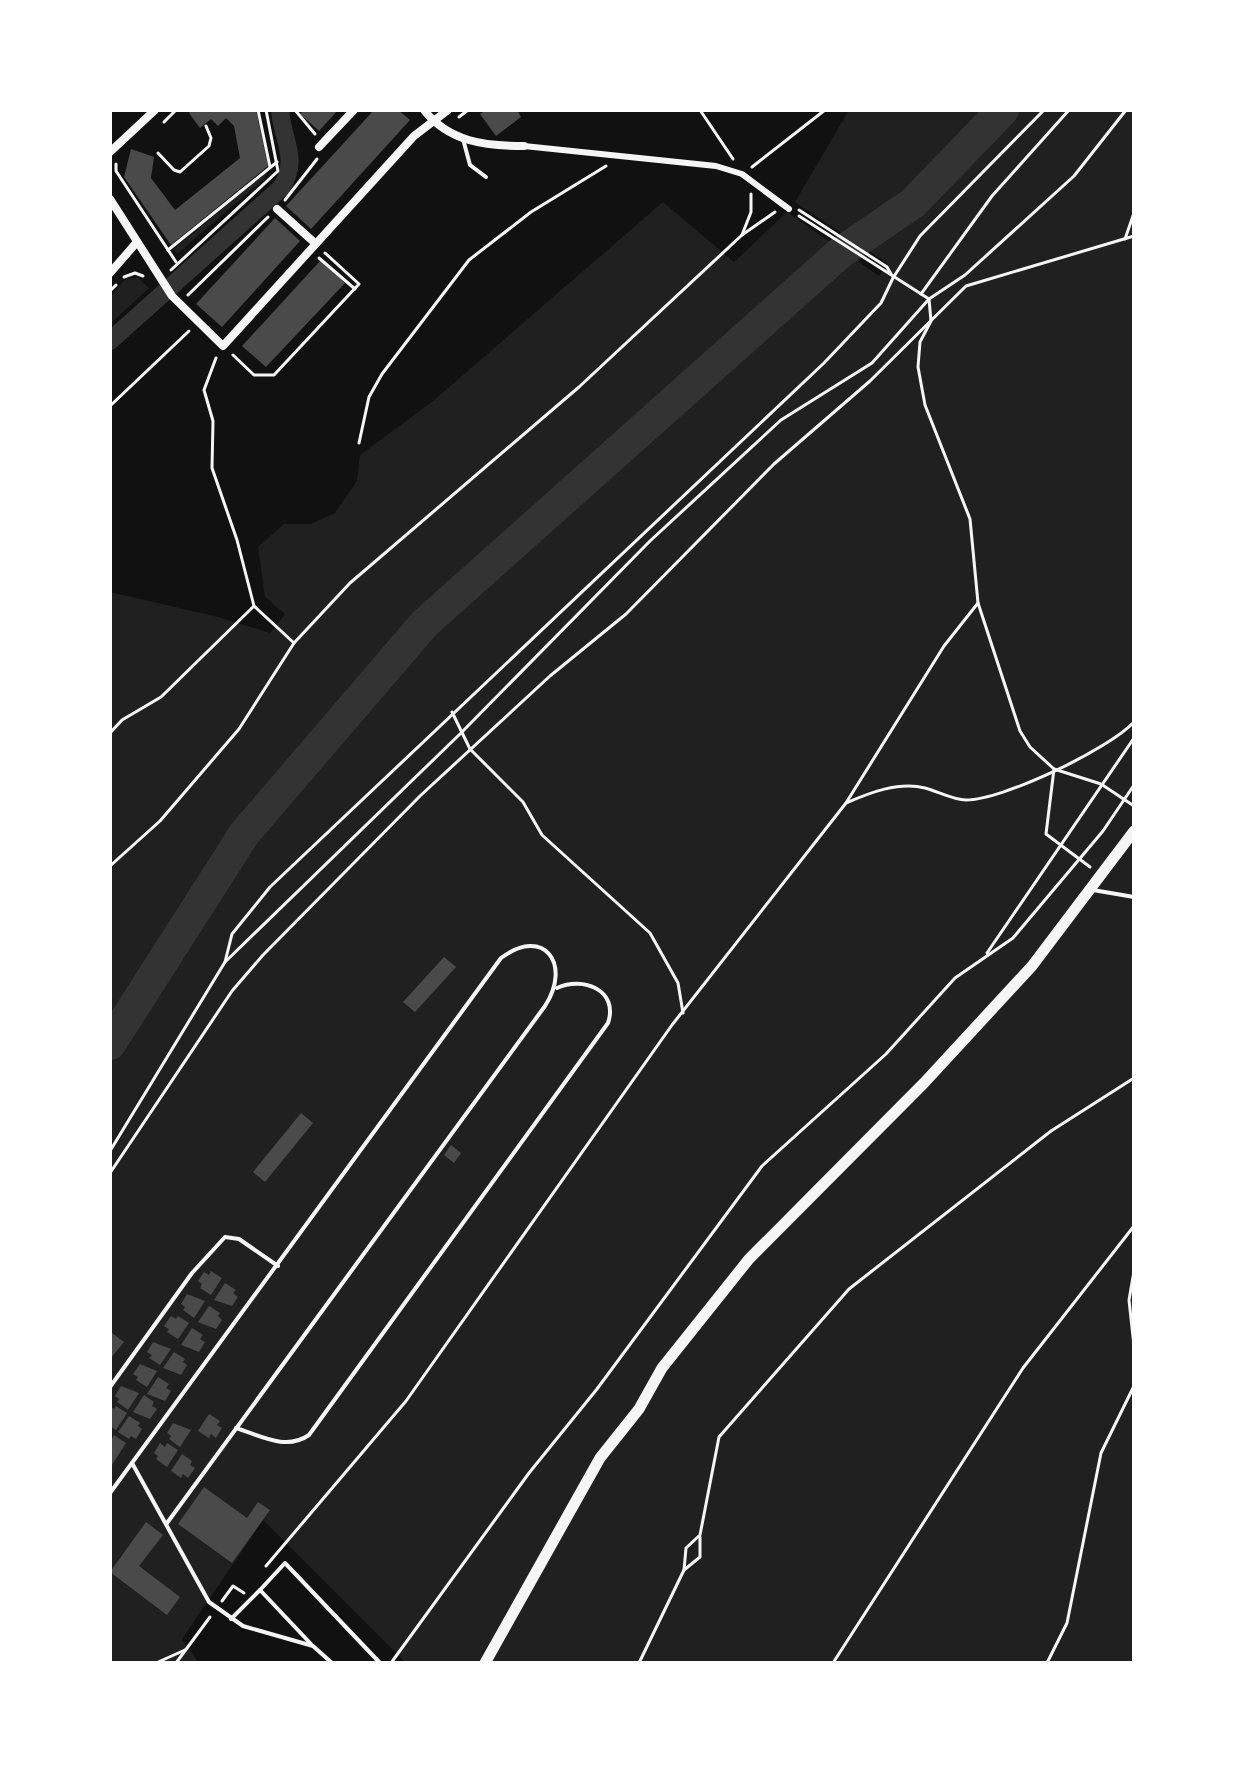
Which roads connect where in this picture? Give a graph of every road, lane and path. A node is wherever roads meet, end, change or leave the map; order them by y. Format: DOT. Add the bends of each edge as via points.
graph roads {
  1 [pos="155,110"];
  2 [pos="261,110"];
  3 [pos="354,110"];
  4 [pos="424,110"];
  5 [pos="448,110"];
  6 [pos="700,110"];
  7 [pos="825,110"];
  8 [pos="1044,110"];
  9 [pos="1069,110"];
  10 [pos="1126,110"];
  11 [pos="432,121"];
  12 [pos="206,126"];
  13 [pos="463,139"];
  14 [pos="524,146"];
  15 [pos="319,147"];
  16 [pos="110,152"];
  17 [pos="160,154"];
  18 [pos="623,155"];
  19 [pos="120,156"];
  20 [pos="277,161"];
  21 [pos="270,167"];
  22 [pos="742,174"];
  23 [pos="486,177"];
  24 [pos="110,199"];
  25 [pos="787,208"];
  26 [pos="277,209"];
  27 [pos="1134,213"];
  28 [pos="742,235"];
  29 [pos="1134,236"];
  30 [pos="1125,239"];
  31 [pos="137,242"];
  32 [pos="316,244"];
  33 [pos="168,250"];
  34 [pos="318,259"];
  35 [pos="176,262"];
  36 [pos="110,273"];
  37 [pos="173,273"];
  38 [pos="893,278"];
  39 [pos="148,280"];
  40 [pos="355,289"];
  41 [pos="110,291"];
  42 [pos="921,294"];
  43 [pos="188,295"];
  44 [pos="929,299"];
  45 [pos="194,304"];
  46 [pos="931,321"];
  47 [pos="198,323"];
  48 [pos="223,346"];
  49 [pos="110,406"];
  50 [pos="359,443"];
  51 [pos="978,603"];
  52 [pos="254,606"];
  53 [pos="294,643"];
  54 [pos="452,712"];
  55 [pos="1134,722"];
  56 [pos="110,733"];
  57 [pos="461,733"];
  58 [pos="1134,738"];
  59 [pos="470,749"];
  60 [pos="1054,769"];
  61 [pos="1101,784"];
  62 [pos="1134,785"];
  63 [pos="1124,800"];
  64 [pos="846,803"];
  65 [pos="1134,806"];
  66 [pos="1134,831"];
  67 [pos="1059,845"];
  68 [pos="1079,859"];
  69 [pos="110,866"];
  70 [pos="1102,877"];
  71 [pos="1093,890"];
  72 [pos="1134,897"];
  73 [pos="985,956"];
  74 [pos="225,962"];
  75 [pos="556,988"];
  76 [pos="683,1013"];
  77 [pos="1134,1078"];
  78 [pos="110,1151"];
  79 [pos="110,1173"];
  80 [pos="1134,1226"];
  81 [pos="278,1266"];
  82 [pos="1134,1271"];
  83 [pos="1134,1346"];
  84 [pos="1134,1386"];
  85 [pos="110,1387"];
  86 [pos="236,1428"];
  87 [pos="132,1463"];
  88 [pos="110,1493"];
  89 [pos="167,1523"];
  90 [pos="700,1535"];
  91 [pos="684,1570"];
  92 [pos="260,1573"];
  93 [pos="253,1584"];
  94 [pos="260,1590"];
  95 [pos="216,1608"];
  96 [pos="231,1619"];
  97 [pos="313,1646"];
  98 [pos="187,1649"];
  99 [pos="156,1663"];
  100 [pos="176,1663"];
  101 [pos="332,1663"];
  102 [pos="380,1663"];
  103 [pos="391,1663"];
  104 [pos="485,1663"];
  105 [pos="639,1663"];
  106 [pos="833,1663"];
  107 [pos="1047,1663"];
  1 -- 16 [label="street"];
  2 -- 20 [label="path"];
  2 -- 21 [label="path"];
  3 -- 15 [label="street"];
  4 -- 11 [label="street"];
  5 -- 11 [label="street"];
  6 -- 22 [label="path"];
  7 -- 22 [label="path"];
  8 -- 38 [label="path" via="920,236"];
  9 -- 42 [label="path" via="992,196"];
  10 -- 44 [label="path" via="1074,176 965,275"];
  11 -- 13 [label="street"];
  11 -- 32 [label="street"];
  12 -- 17 [label="path" via="209,146 180,172"];
  13 -- 14 [label="street"];
  13 -- 23 [label="lane" via="470,165"];
  14 -- 18 [label="street"];
  18 -- 22 [label="street"];
  18 -- 50 [label="path" via="531,212 469,260 382,374 369,397"];
  19 -- 33 [label="path" via="116,171"];
  20 -- 21 [label="path"];
  20 -- 35 [label="path" via="278,171 269,182"];
  21 -- 33 [label="path"];
  22 -- 25 [label="street"];
  22 -- 28 [label="path" via="751,212"];
  24 -- 31 [label="street"];
  25 -- 28 [label="path"];
  25 -- 38 [label="path" via="796,208 887,267"];
  26 -- 32 [label="street"];
  27 -- 30 [label="path"];
  28 -- 53 [label="path" via="579,387 350,583"];
  29 -- 30 [label="path"];
  30 -- 46 [label="path" via="966,286"];
  31 -- 36 [label="street"];
  31 -- 47 [label="street" via="172,296"];
  32 -- 40 [label="path" via="359,284"];
  32 -- 48 [label="street"];
  33 -- 35 [label="path"];
  34 -- 40 [label="path"];
  35 -- 37 [label="path"];
  38 -- 42 [label="path"];
  38 -- 54 [label="path" via="881,303 824,363"];
  39 -- 41 [label="path" via="129,274"];
  40 -- 48 [label="path" via="274,375 254,375"];
  42 -- 44 [label="path"];
  43 -- 45 [label="path"];
  44 -- 46 [label="path"];
  44 -- 57 [label="path" via="872,363 781,420 748,448 581,608"];
  46 -- 51 [label="path" via="920,342 918,367 925,405 970,519"];
  46 -- 59 [label="path" via="774,464 626,614"];
  47 -- 48 [label="street"];
  47 -- 49 [label="path"];
  48 -- 52 [label="path" via="204,390 213,421 212,468"];
  51 -- 60 [label="path" via="1020,731"];
  51 -- 64 [label="path" via="944,646"];
  52 -- 53 [label="path"];
  52 -- 56 [label="path" via="161,697"];
  53 -- 69 [label="path" via="239,729 160,821"];
  54 -- 57 [label="path"];
  54 -- 74 [label="path" via="270,887 232,934"];
  55 -- 60 [label="path" via="1119,738"];
  57 -- 59 [label="path"];
  57 -- 74 [label="path"];
  58 -- 61 [label="path"];
  59 -- 76 [label="path" via="523,802 542,835 650,933 678,983"];
  59 -- 79 [label="path" via="232,991"];
  60 -- 61 [label="path"];
  60 -- 64 [label="path" via="966,800 920,786 875,790"];
  60 -- 67 [label="path" via="1046,834"];
  61 -- 63 [label="path"];
  61 -- 67 [label="path"];
  62 -- 63 [label="path"];
  63 -- 65 [label="path"];
  63 -- 68 [label="path"];
  64 -- 76 [label="path"];
  66 -- 70 [label="main road"];
  67 -- 68 [label="path"];
  67 -- 73 [label="path"];
  68 -- 70 [label="path"];
  68 -- 73 [label="path" via="1013,938"];
  70 -- 71 [label="main road"];
  71 -- 72 [label="lane"];
  71 -- 104 [label="main road" via="1032,966 924,1083 749,1259 662,1368 639,1409 600,1458"];
  73 -- 103 [label="path" via="955,978 886,1054 762,1166"];
  74 -- 78 [label="path"];
  75 -- 81 [label="lane" via="558,969 550,954 536,945 517,946 501,958"];
  75 -- 86 [label="lane"];
  75 -- 86 [label="lane" via="580,981 595,987 609,1000 608,1023 309,1435 285,1443"];
  76 -- 92 [label="path" via="406,1401"];
  77 -- 90 [label="path" via="1051,1131 849,1289 719,1437"];
  80 -- 106 [label="path" via="1023,1368"];
  81 -- 85 [label="lane" via="239,1239 225,1237 192,1273"];
  81 -- 87 [label="lane"];
  82 -- 83 [label="path" via="1129,1300"];
  84 -- 107 [label="path" via="1101,1453 1067,1623"];
  86 -- 89 [label="lane"];
  87 -- 88 [label="lane"];
  87 -- 89 [label="lane"];
  89 -- 95 [label="lane"];
  90 -- 91 [label="path" via="686,1548"];
  90 -- 91 [label="path" via="700,1557"];
  91 -- 105 [label="path"];
  93 -- 95 [label="path" via="245,1594 233,1586"];
  94 -- 96 [label="lane"];
  94 -- 97 [label="lane"];
  94 -- 102 [label="lane" via="285,1563"];
  95 -- 96 [label="lane"];
  95 -- 98 [label="path"];
  96 -- 97 [label="lane"];
  97 -- 101 [label="lane"];
  98 -- 99 [label="path"];
  98 -- 100 [label="path"];
}
